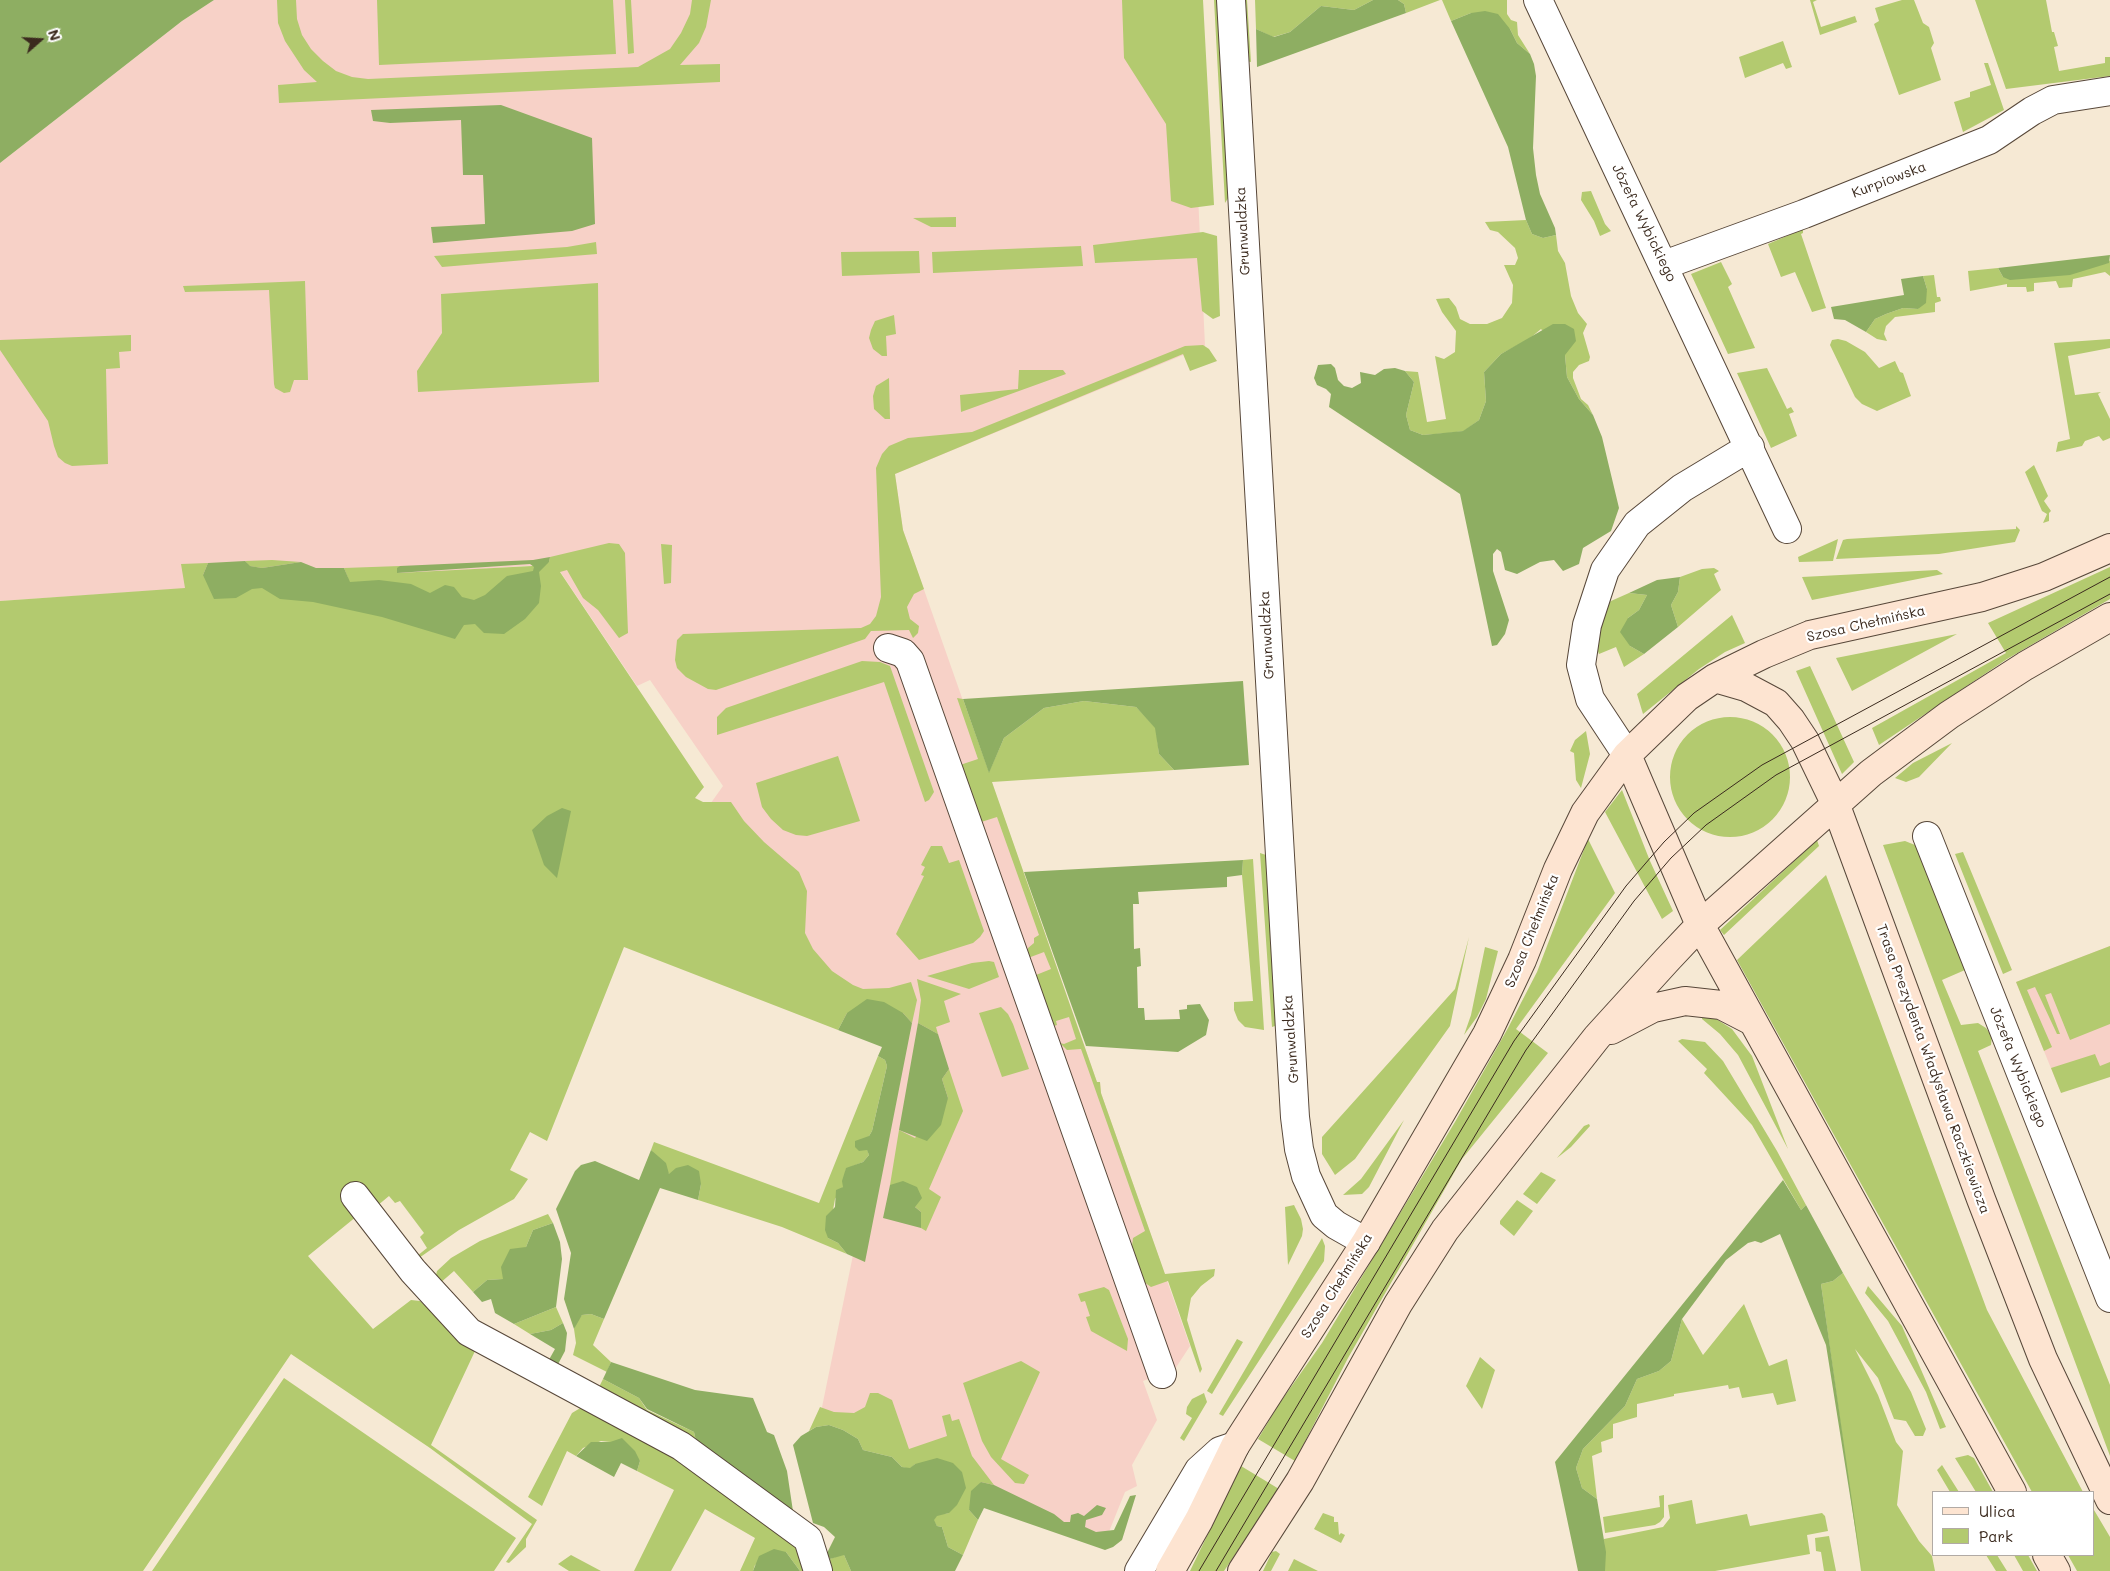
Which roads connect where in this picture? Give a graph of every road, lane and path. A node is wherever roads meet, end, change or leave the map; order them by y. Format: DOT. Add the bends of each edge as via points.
graph roads {
  1 [pos="1231,0"];
  2 [pos="1538,0"];
  3 [pos="2110,91"];
  4 [pos="1664,265"];
  5 [pos="1750,447"];
  6 [pos="1787,529"];
  7 [pos="2110,548"];
  8 [pos="2110,617"];
  9 [pos="888,648"];
  10 [pos="1715,678"];
  11 [pos="1627,755"];
  12 [pos="1835,803"];
  13 [pos="1927,836"];
  14 [pos="1700,925"];
  15 [pos="1752,1021"];
  16 [pos="1597,1037"];
  17 [pos="355,1196"];
  18 [pos="1366,1242"];
  19 [pos="2110,1298"];
  20 [pos="1162,1374"];
  21 [pos="1235,1446"];
  22 [pos="2011,1491"];
  23 [pos="2110,1500"];
  24 [pos="2048,1556"];
  25 [pos="818,1571"];
  26 [pos="1139,1571"];
  27 [pos="1170,1571"];
  28 [pos="1242,1571"];
  29 [pos="2056,1571"];
  1 -- 18 [label="street, Grunwaldzka" via="1295,1117 1306,1176 1324,1214"];
  2 -- 4 [label="street, Józefa Wybickiego"];
  3 -- 4 [label="street, Kurpiowska" via="2053,100 1989,140 1804,214"];
  4 -- 5 [label="street, Józefa Wybickiego"];
  5 -- 6 [label="street, Józefa Wybickiego"];
  5 -- 11 [label="street" via="1682,488 1637,524 1605,570 1587,625 1581,665 1590,700"];
  7 -- 10 [label="main road, Szosa Chełmińska" via="2044,577 1982,597 1810,635"];
  8 -- 12 [label="main road" via="1949,715"];
  9 -- 20 [label="street" via="903,653 910,661"];
  10 -- 11 [label="main road, Szosa Chełmińska" via="1687,697"];
  10 -- 12 [label="main road, Trasa Prezydenta Władysława Raczkiewicza" via="1746,687 1776,703 1805,741"];
  11 -- 14 [label="main road"];
  11 -- 18 [label="main road, Szosa Chełmińska" via="1585,813 1487,1034"];
  12 -- 14 [label="main road"];
  12 -- 23 [label="main road, Trasa Prezydenta Władysława Raczkiewicza" via="2043,1359"];
  13 -- 19 [label="street, Józefa Wybickiego"];
  14 -- 15 [label="main road"];
  14 -- 16 [label="main road"];
  15 -- 16 [label="main road" via="1721,1006 1685,1001 1653,1008"];
  15 -- 22 [label="main road"];
  16 -- 28 [label="main road" via="1445,1230 1398,1304 1300,1481"];
  17 -- 25 [label="street" via="413,1271 470,1332 681,1446 808,1539"];
  18 -- 21 [label="main road, Szosa Chełmińska"];
  21 -- 26 [label="street" via="1220,1451 1199,1470"];
  21 -- 27 [label="main road, Szosa Chełmińska"];
  24 -- 29 [label="main road"];
}
